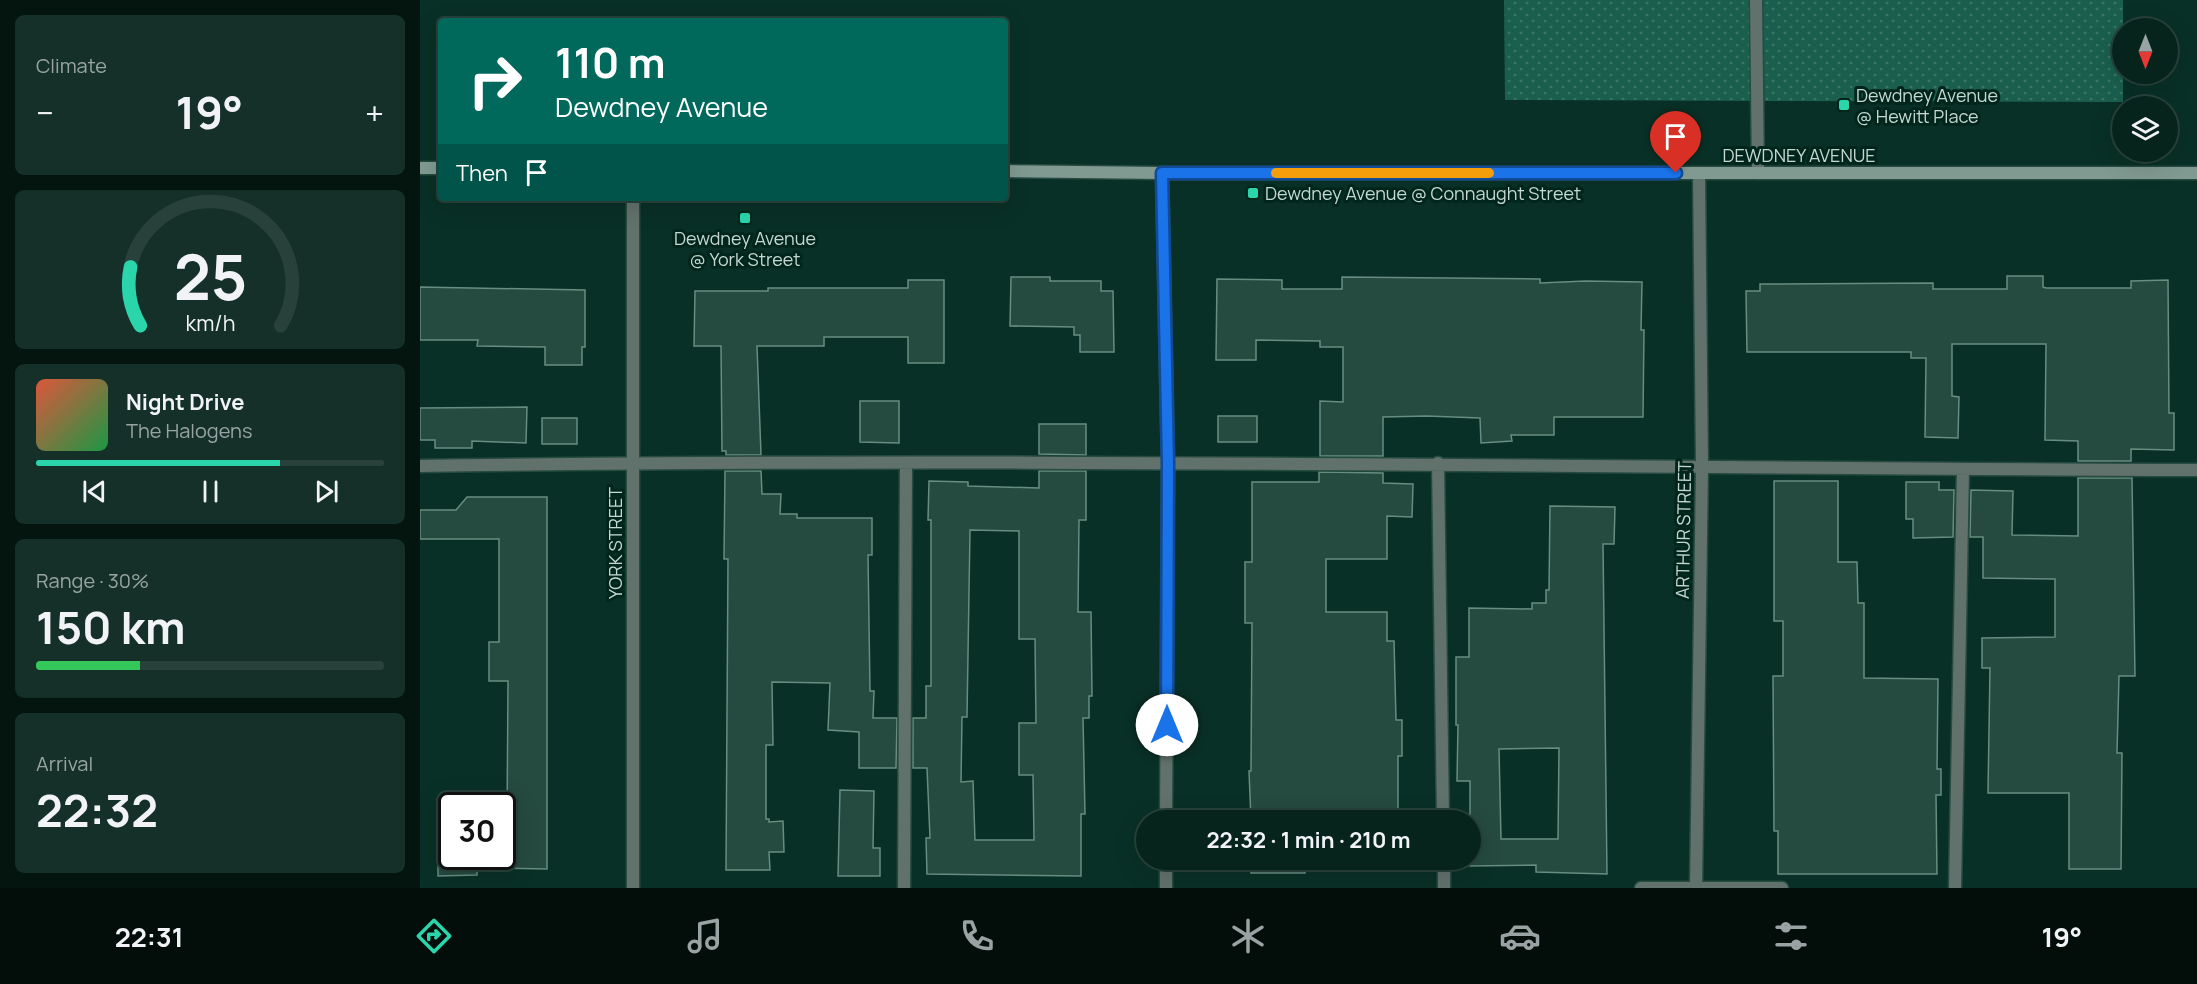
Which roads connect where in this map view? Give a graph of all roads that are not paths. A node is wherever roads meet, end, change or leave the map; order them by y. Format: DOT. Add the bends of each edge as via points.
graph roads {
  1 [pos="1756,0"];
  2 [pos="420,168"];
  3 [pos="438,168"];
  4 [pos="1008,171"];
  5 [pos="1162,173"];
  6 [pos="1699,173"];
  7 [pos="1758,173"];
  8 [pos="2197,173"];
  9 [pos="633,201"];
  10 [pos="633,463"];
  11 [pos="1168,463"];
  12 [pos="1438,463"];
  13 [pos="906,464"];
  14 [pos="420,466"];
  15 [pos="1702,466"];
  16 [pos="1963,469"];
  17 [pos="2197,470"];
  18 [pos="1167,810"];
  19 [pos="1443,810"];
  20 [pos="1166,870"];
  21 [pos="1444,870"];
  22 [pos="633,888"];
  23 [pos="904,888"];
  24 [pos="1166,888"];
  25 [pos="1444,888"];
  26 [pos="1641,888"];
  27 [pos="1696,888"];
  28 [pos="1782,888"];
  29 [pos="1955,888"];
  1 -- 7 [label="street"];
  2 -- 3 [label="main road"];
  4 -- 5 [label="main road, DEWDNEY AVENUE"];
  5 -- 6 [label="main road, DEWDNEY AVENUE"];
  5 -- 11 [label="street"];
  6 -- 7 [label="main road, DEWDNEY AVENUE"];
  6 -- 15 [label="street, ARTHUR STREET"];
  7 -- 8 [label="main road, DEWDNEY AVENUE"];
  9 -- 10 [label="street, YORK STREET"];
  10 -- 13 [label="street"];
  10 -- 14 [label="street"];
  10 -- 22 [label="street, YORK STREET"];
  11 -- 12 [label="street"];
  11 -- 13 [label="street"];
  11 -- 18 [label="street"];
  12 -- 15 [label="street"];
  12 -- 19 [label="street"];
  13 -- 23 [label="street"];
  15 -- 16 [label="street"];
  15 -- 27 [label="street, ARTHUR STREET"];
  16 -- 17 [label="street"];
  16 -- 29 [label="street"];
  20 -- 24 [label="street"];
  21 -- 25 [label="street"];
  26 -- 27 [label="street"];
  27 -- 28 [label="street"];
}
